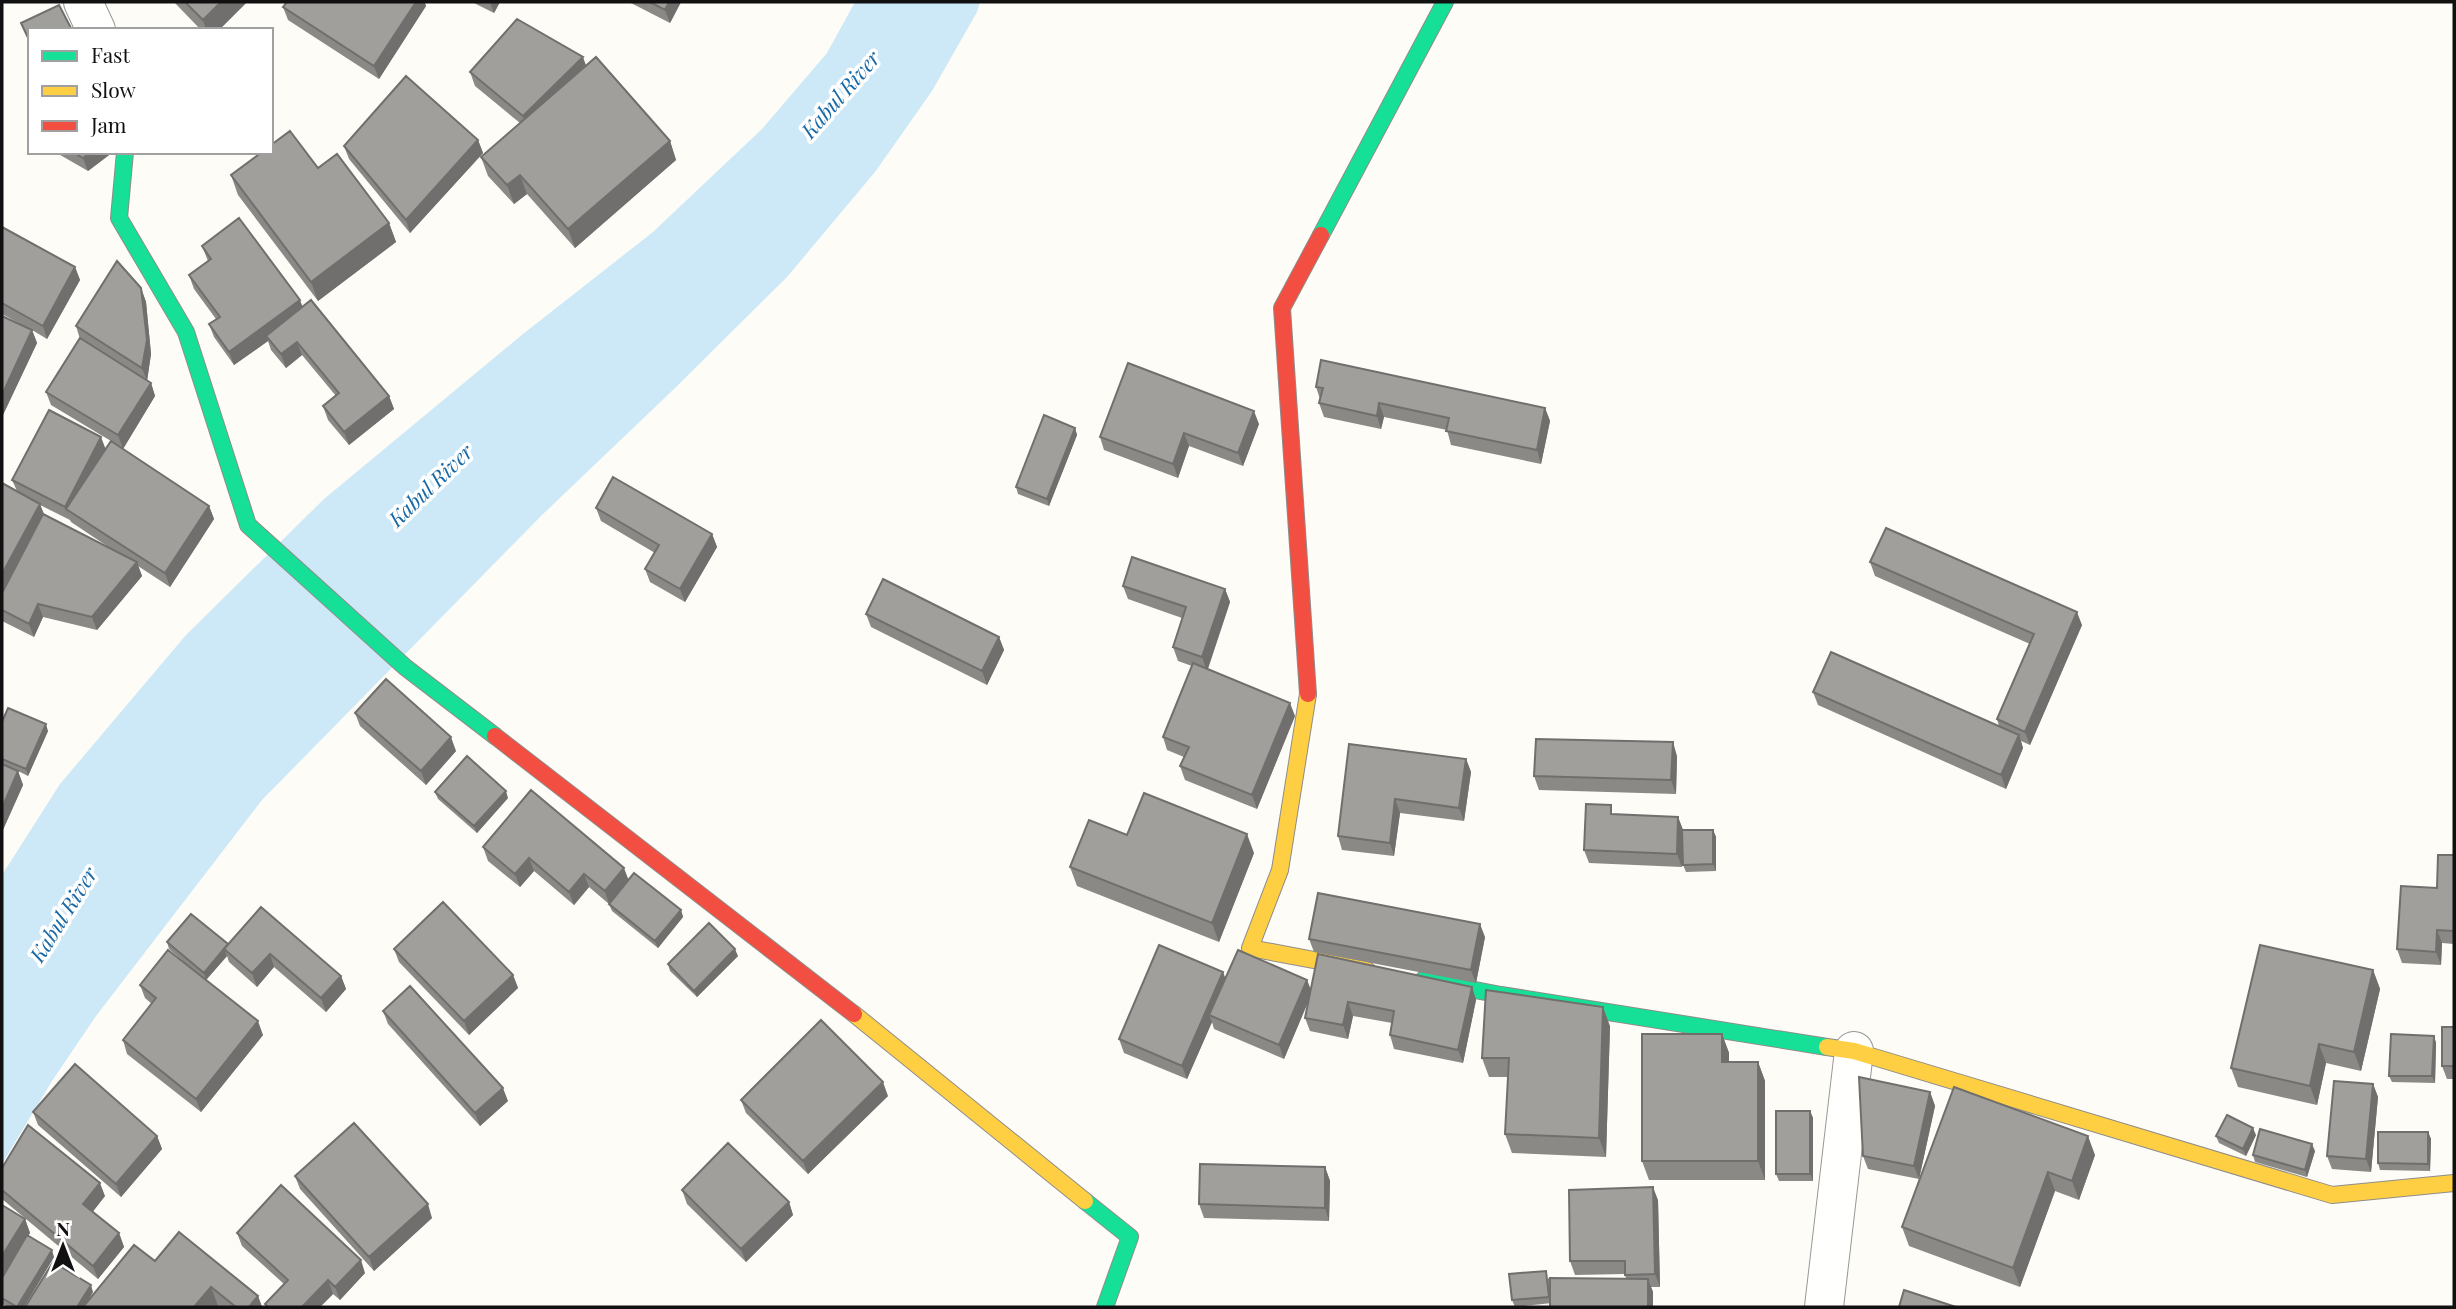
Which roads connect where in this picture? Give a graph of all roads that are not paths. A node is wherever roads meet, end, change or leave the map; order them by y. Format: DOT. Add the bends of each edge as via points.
graph roads {
  1 [pos="83,2"];
  2 [pos="1445,2"];
  3 [pos="95,28"];
  4 [pos="125,154"];
  5 [pos="1382,973"];
  6 [pos="1409,978"];
  7 [pos="1854,1051"];
  8 [pos="2454,1183"];
  9 [pos="1105,1307"];
  10 [pos="1824,1307"];
  1 -- 3 [label="street"];
  2 -- 5 [label="street" via="1282,308 1308,693 1280,870 1250,948"];
  4 -- 9 [label="street" via="118,218 186,332 248,526 405,667 836,999 1130,1237"];
  6 -- 7 [label="street"];
  7 -- 8 [label="street" via="2332,1195"];
  7 -- 10 [label="street"];
}
